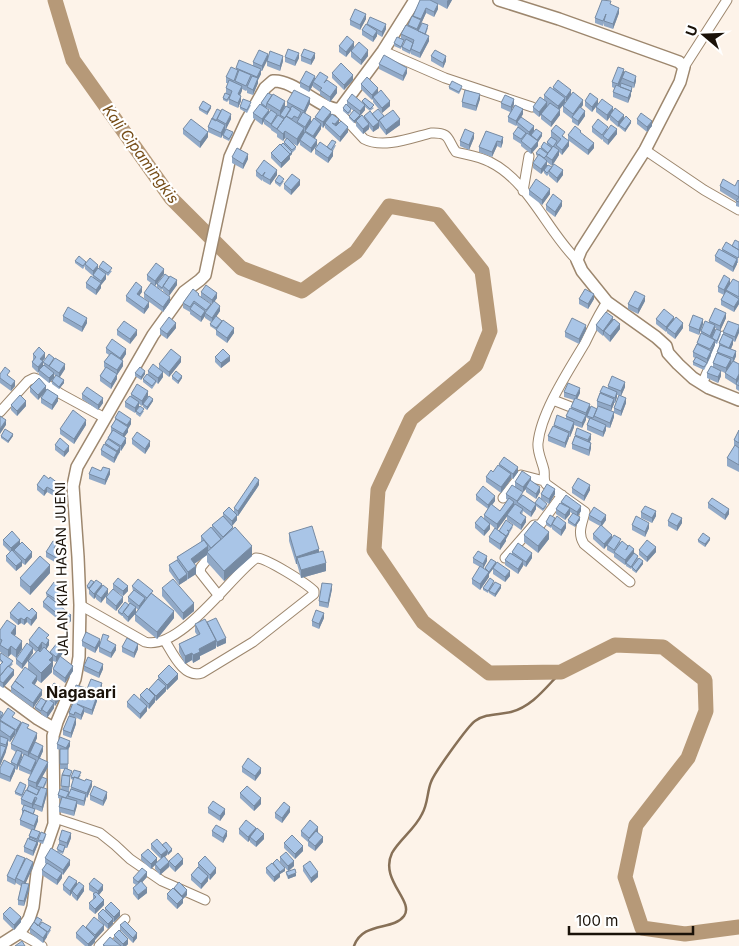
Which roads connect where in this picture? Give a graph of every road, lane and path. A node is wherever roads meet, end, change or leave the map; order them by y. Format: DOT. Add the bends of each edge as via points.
graph roads {
  1 [pos="415,0"];
  2 [pos="499,0"];
  3 [pos="727,0"];
  4 [pos="383,51"];
  5 [pos="684,67"];
  6 [pos="532,107"];
  7 [pos="337,110"];
  8 [pos="646,150"];
  9 [pos="529,156"];
  10 [pos="523,191"];
  11 [pos="739,210"];
  12 [pos="577,260"];
  13 [pos="607,302"];
  14 [pos="726,327"];
  15 [pos="702,384"];
  16 [pos="553,400"];
  17 [pos="739,400"];
  18 [pos="571,407"];
  19 [pos="0,412"];
  20 [pos="105,418"];
  21 [pos="544,481"];
  22 [pos="562,495"];
  23 [pos="503,498"];
  24 [pos="210,556"];
  25 [pos="505,558"];
  26 [pos="630,582"];
  27 [pos="219,596"];
  28 [pos="80,605"];
  29 [pos="165,641"];
  30 [pos="0,691"];
  31 [pos="55,729"];
  32 [pos="55,818"];
  33 [pos="205,900"];
  34 [pos="125,919"];
  35 [pos="20,933"];
  36 [pos="0,945"];
  37 [pos="42,946"];
  38 [pos="98,946"];
  1 -- 4 [label="street"];
  2 -- 5 [label="street" via="668,58"];
  3 -- 5 [label="street"];
  4 -- 6 [label="street" via="445,78"];
  4 -- 7 [label="street" via="345,105"];
  5 -- 8 [label="street" via="680,82"];
  7 -- 10 [label="street" via="364,139 372,142 383,143 431,133 446,136 456,152 492,162"];
  7 -- 20 [label="street, JALAN KIAI HASAN JUENI" via="280,82 271,82 266,88 233,150 206,270 170,310"];
  8 -- 11 [label="street"];
  8 -- 12 [label="street"];
  9 -- 10 [label="street"];
  10 -- 12 [label="street"];
  12 -- 13 [label="street"];
  13 -- 15 [label="street" via="656,337 678,364"];
  13 -- 16 [label="street"];
  14 -- 15 [label="street"];
  15 -- 17 [label="street"];
  16 -- 18 [label="street"];
  16 -- 21 [label="street" via="543,420 538,446"];
  19 -- 20 [label="street" via="34,378"];
  20 -- 28 [label="street, JALAN KIAI HASAN JUENI" via="74,476"];
  21 -- 22 [label="street"];
  21 -- 23 [label="street" via="521,475"];
  22 -- 25 [label="street" via="540,525 534,524"];
  22 -- 26 [label="street" via="585,512 580,530 584,544"];
  24 -- 27 [label="street" via="200,573"];
  27 -- 29 [label="street"];
  27 -- 29 [label="street" via="258,558 278,566 315,592 253,642 202,673 194,675 187,671"];
  28 -- 29 [label="street" via="145,642"];
  28 -- 31 [label="street, JALAN KIAI HASAN JUENI" via="77,672"];
  30 -- 31 [label="street"];
  31 -- 32 [label="street, JALAN KIAI HASAN JUENI"];
  32 -- 33 [label="street" via="100,833 134,863 162,881"];
  32 -- 35 [label="street, JALAN KIAI HASAN JUENI" via="37,873 31,914"];
  34 -- 38 [label="street"];
  35 -- 36 [label="street"];
  35 -- 37 [label="street"];
}
